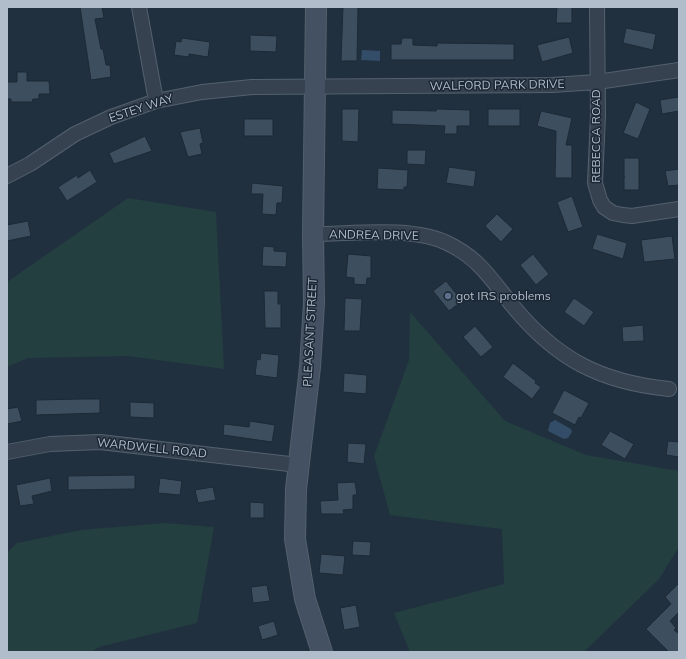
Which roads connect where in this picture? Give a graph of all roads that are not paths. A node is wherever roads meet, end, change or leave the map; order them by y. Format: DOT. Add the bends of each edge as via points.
graph roads {
  1 [pos="139,7"];
  2 [pos="316,7"];
  3 [pos="597,7"];
  4 [pos="679,70"];
  5 [pos="596,82"];
  6 [pos="314,87"];
  7 [pos="156,101"];
  8 [pos="7,176"];
  9 [pos="679,209"];
  10 [pos="313,234"];
  11 [pos="669,388"];
  12 [pos="7,452"];
  13 [pos="298,465"];
  14 [pos="322,652"];
  1 -- 7 [label="street"];
  2 -- 6 [label="main road, PLEASANT STREET"];
  3 -- 5 [label="street"];
  4 -- 5 [label="street, WALFORD PARK DRIVE"];
  5 -- 6 [label="street, WALFORD PARK DRIVE" via="498,86"];
  5 -- 9 [label="street, REBECCA ROAD" via="598,115 595,183 604,207 613,213 632,216"];
  6 -- 7 [label="street, ESTEY WAY" via="252,87 209,91"];
  6 -- 10 [label="main road, PLEASANT STREET"];
  7 -- 8 [label="street, ESTEY WAY" via="75,134"];
  10 -- 11 [label="street, ANDREA DRIVE" via="398,233 423,235 446,243 469,255 533,330 567,356 605,376 639,386"];
  10 -- 13 [label="main road, PLEASANT STREET" via="314,303 311,360"];
  12 -- 13 [label="street, WARDWELL ROAD" via="50,444 100,442"];
  13 -- 14 [label="main road, PLEASANT STREET" via="295,539 304,599"];
}
